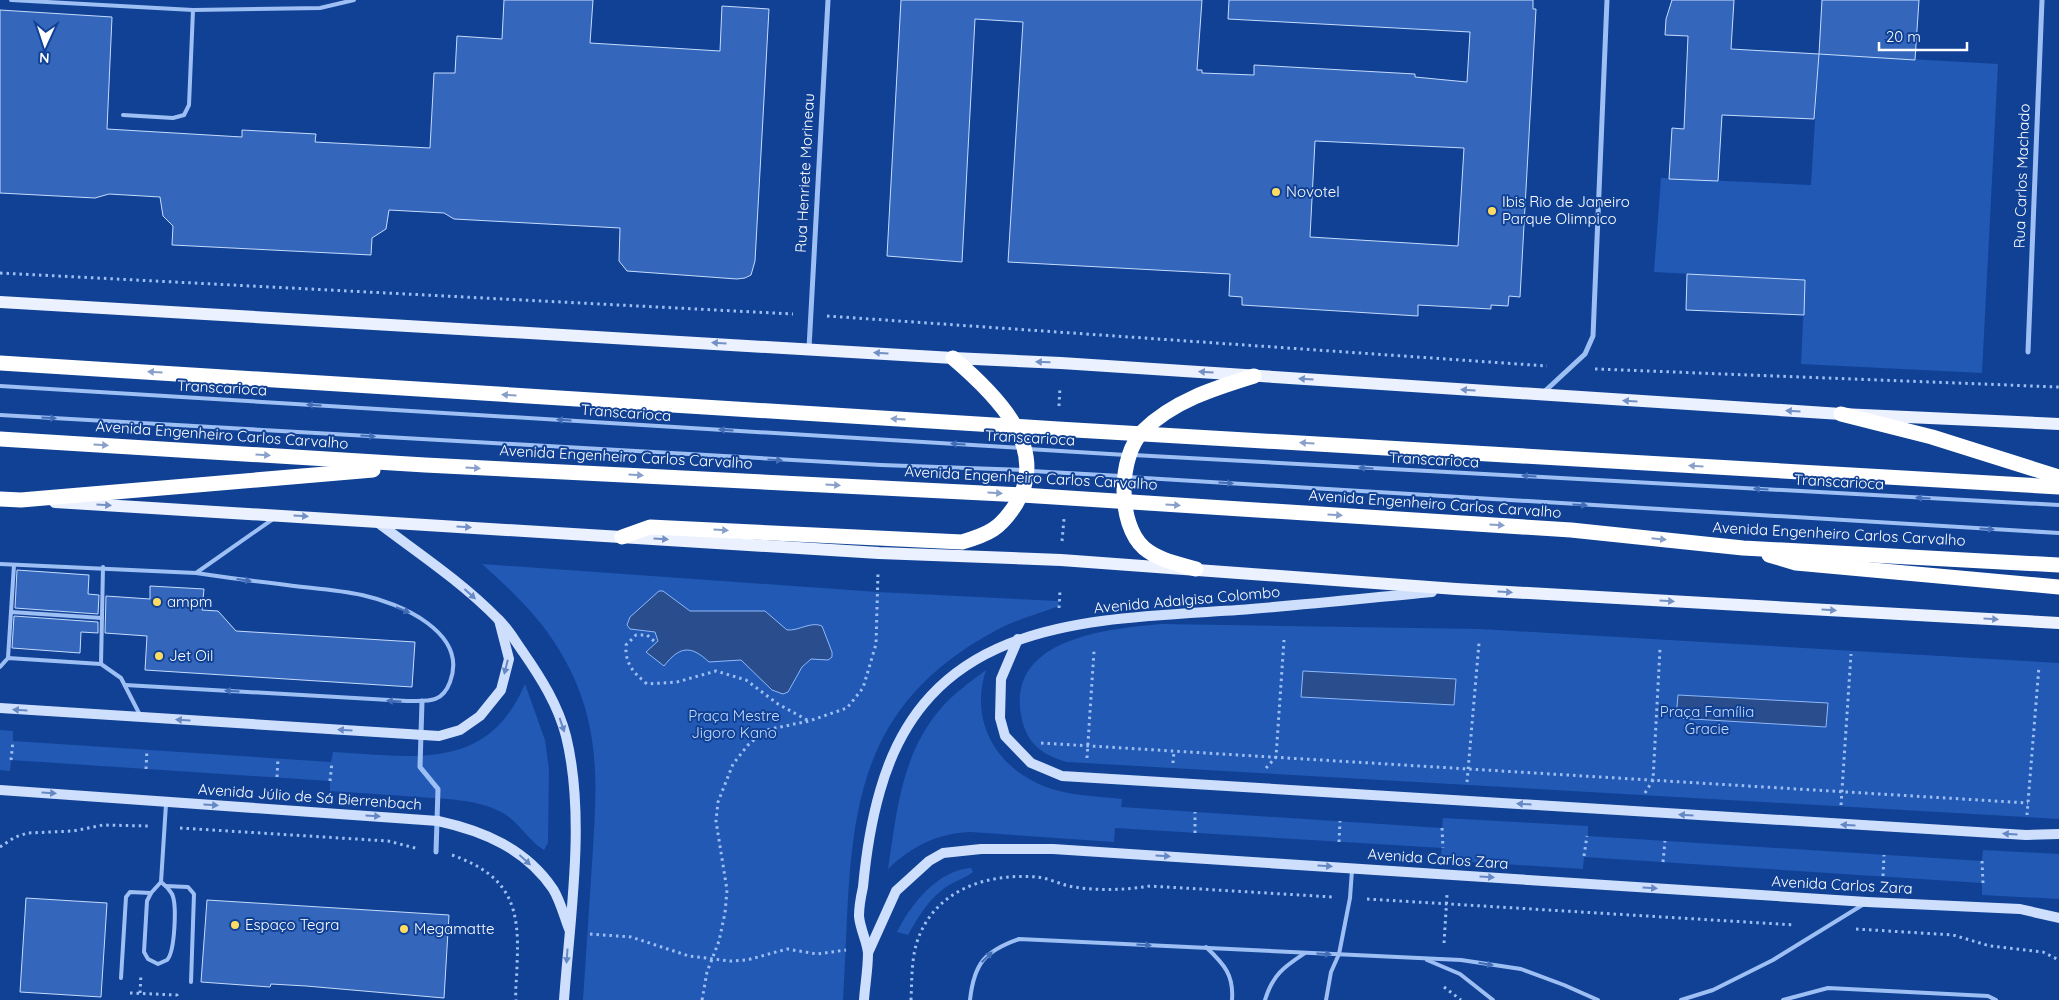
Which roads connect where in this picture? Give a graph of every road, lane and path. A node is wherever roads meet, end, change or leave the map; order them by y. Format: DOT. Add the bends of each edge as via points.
graph roads {
  1 [pos="11,0"];
  2 [pos="354,0"];
  3 [pos="828,0"];
  4 [pos="1607,0"];
  5 [pos="2042,0"];
  6 [pos="193,10"];
  7 [pos="123,115"];
  8 [pos="0,273"];
  9 [pos="0,302"];
  10 [pos="810,314"];
  11 [pos="809,348"];
  12 [pos="2028,352"];
  13 [pos="953,358"];
  14 [pos="0,363"];
  15 [pos="1571,368"];
  16 [pos="1254,376"];
  17 [pos="0,386"];
  18 [pos="1060,387"];
  19 [pos="2059,387"];
  20 [pos="1540,395"];
  21 [pos="1059,414"];
  22 [pos="1841,414"];
  23 [pos="0,415"];
  24 [pos="2059,424"];
  25 [pos="1017,426"];
  26 [pos="1141,433"];
  27 [pos="0,439"];
  28 [pos="1024,449"];
  29 [pos="1129,455"];
  30 [pos="425,465"];
  31 [pos="1027,471"];
  32 [pos="1125,477"];
  33 [pos="2059,477"];
  34 [pos="2059,487"];
  35 [pos="1022,495"];
  36 [pos="0,499"];
  37 [pos="21,500"];
  38 [pos="1124,502"];
  39 [pos="2059,505"];
  40 [pos="279,515"];
  41 [pos="1064,516"];
  42 [pos="376,521"];
  43 [pos="2059,533"];
  44 [pos="622,537"];
  45 [pos="1062,544"];
  46 [pos="1743,548"];
  47 [pos="879,553"];
  48 [pos="0,564"];
  49 [pos="2059,564"];
  50 [pos="14,565"];
  51 [pos="104,568"];
  52 [pos="1196,569"];
  53 [pos="196,573"];
  54 [pos="2059,587"];
  55 [pos="1456,589"];
  56 [pos="1060,591"];
  57 [pos="1059,608"];
  58 [pos="11,612"];
  59 [pos="102,618"];
  60 [pos="499,620"];
  61 [pos="2059,623"];
  62 [pos="1018,639"];
  63 [pos="1284,640"];
  64 [pos="654,641"];
  65 [pos="1479,644"];
  66 [pos="1660,649"];
  67 [pos="1094,651"];
  68 [pos="1851,654"];
  69 [pos="8,658"];
  70 [pos="101,664"];
  71 [pos="2039,666"];
  72 [pos="0,667"];
  73 [pos="125,685"];
  74 [pos="422,701"];
  75 [pos="0,708"];
  76 [pos="141,717"];
  77 [pos="809,721"];
  78 [pos="420,735"];
  79 [pos="13,741"];
  80 [pos="1009,741"];
  81 [pos="1088,746"];
  82 [pos="148,750"];
  83 [pos="1276,757"];
  84 [pos="278,758"];
  85 [pos="11,760"];
  86 [pos="332,762"];
  87 [pos="146,769"];
  88 [pos="1468,769"];
  89 [pos="277,777"];
  90 [pos="1086,777"];
  91 [pos="1653,780"];
  92 [pos="330,781"];
  93 [pos="1261,788"];
  94 [pos="1842,791"];
  95 [pos="2,793"];
  96 [pos="1466,801"];
  97 [pos="166,802"];
  98 [pos="2028,803"];
  99 [pos="1195,812"];
  100 [pos="1643,812"];
  101 [pos="438,821"];
  102 [pos="1340,821"];
  103 [pos="1840,824"];
  104 [pos="164,827"];
  105 [pos="1442,828"];
  106 [pos="1195,833"];
  107 [pos="2059,834"];
  108 [pos="2026,835"];
  109 [pos="1587,836"];
  110 [pos="1665,841"];
  111 [pos="1339,842"];
  112 [pos="0,847"];
  113 [pos="1443,848"];
  114 [pos="436,852"];
  115 [pos="1884,855"];
  116 [pos="1584,856"];
  117 [pos="1982,861"];
  118 [pos="1663,862"];
  119 [pos="1352,868"];
  120 [pos="1883,876"];
  121 [pos="161,882"];
  122 [pos="1983,883"];
  123 [pos="166,886"];
  124 [pos="151,893"];
  125 [pos="1350,898"];
  126 [pos="1867,902"];
  127 [pos="2059,918"];
  128 [pos="1827,928"];
  129 [pos="569,929"];
  130 [pos="587,934"];
  131 [pos="1206,948"];
  132 [pos="846,950"];
  133 [pos="868,953"];
  134 [pos="1305,953"];
  135 [pos="1340,954"];
  136 [pos="1422,958"];
  137 [pos="712,959"];
  138 [pos="2059,960"];
  139 [pos="121,978"];
  140 [pos="191,982"];
  141 [pos="126,992"];
  142 [pos="177,1000"];
  143 [pos="516,1000"];
  144 [pos="564,1000"];
  145 [pos="702,1000"];
  146 [pos="864,1000"];
  147 [pos="910,1000"];
  148 [pos="970,1000"];
  149 [pos="1232,1000"];
  150 [pos="1265,1000"];
  151 [pos="1326,1000"];
  152 [pos="1493,1000"];
  153 [pos="1598,1000"];
  154 [pos="1681,1000"];
  155 [pos="1782,1000"];
  156 [pos="1996,1000"];
  1 -- 6 [label="lane"];
  2 -- 6 [label="lane" via="320,8"];
  3 -- 10 [label="street, Rua Henriete Morineau"];
  4 -- 15 [label="street" via="1593,336 1585,354"];
  5 -- 12 [label="street, Rua Carlos Machado"];
  6 -- 7 [label="lane" via="189,106 184,115 173,118"];
  8 -- 10 [label="path"];
  11 -- 9 [label="main road, one-way"];
  10 -- 11 [label="street, Rua Henriete Morineau"];
  10 -- 15 [label="path"];
  13 -- 11 [label="main road, one-way"];
  16 -- 13 [label="main road, one-way"];
  13 -- 25 [label="highway" via="978,379"];
  25 -- 14 [label="highway, one-way"];
  15 -- 19 [label="path"];
  15 -- 20 [label="street"];
  20 -- 16 [label="main road, one-way"];
  16 -- 26 [label="highway" via="1208,390 1182,403"];
  28 -- 17 [label="lane, Transcarioca, one-way"];
  18 -- 21 [label="path"];
  22 -- 20 [label="main road, one-way"];
  22 -- 24 [label="main road"];
  22 -- 33 [label="highway" via="1932,437"];
  23 -- 31 [label="lane, one-way"];
  25 -- 26 [label="highway"];
  25 -- 28 [label="highway"];
  26 -- 29 [label="highway"];
  34 -- 26 [label="highway, one-way"];
  27 -- 30 [label="highway, Avenida Engenheiro Carlos Carvalho, one-way"];
  28 -- 29 [label="lane, Transcarioca"];
  28 -- 31 [label="highway"];
  29 -- 32 [label="highway"];
  39 -- 29 [label="lane, Transcarioca, one-way"];
  30 -- 35 [label="highway, Avenida Engenheiro Carlos Carvalho, one-way"];
  30 -- 37 [label="highway"];
  31 -- 32 [label="lane"];
  31 -- 35 [label="highway"];
  32 -- 38 [label="highway"];
  32 -- 43 [label="lane, one-way"];
  35 -- 38 [label="highway, Avenida Engenheiro Carlos Carvalho"];
  44 -- 35 [label="highway, one-way" via="650,527 962,542 988,535 1003,523"];
  36 -- 37 [label="highway"];
  37 -- 40 [label="main road, one-way"];
  38 -- 46 [label="highway, Avenida Engenheiro Carlos Carvalho, one-way" via="1571,530"];
  38 -- 52 [label="highway" via="1134,535 1145,549"];
  40 -- 42 [label="main road, one-way"];
  40 -- 53 [label="lane"];
  41 -- 45 [label="path"];
  42 -- 44 [label="main road, one-way"];
  42 -- 60 [label="street, one-way" via="462,586"];
  44 -- 47 [label="main road, one-way"];
  46 -- 49 [label="highway, Avenida Engenheiro Carlos Carvalho"];
  46 -- 54 [label="highway" via="1796,563"];
  47 -- 52 [label="main road"];
  47 -- 77 [label="path" via="876,644 863,688 847,708"];
  48 -- 50 [label="lane"];
  50 -- 51 [label="lane"];
  50 -- 58 [label="lane"];
  51 -- 53 [label="lane"];
  51 -- 59 [label="lane"];
  52 -- 55 [label="main road"];
  53 -- 74 [label="lane, one-way" via="361,595 419,616 450,648 453,664 452,679 446,692 433,701"];
  55 -- 61 [label="main road, one-way"];
  55 -- 62 [label="street, Avenida Adalgisa Colombo" via="1267,608 1126,617 1058,628"];
  56 -- 57 [label="path"];
  58 -- 59 [label="lane"];
  58 -- 69 [label="lane"];
  59 -- 70 [label="lane"];
  60 -- 78 [label="street, one-way" via="509,659 501,690 480,716 460,730 439,736"];
  60 -- 129 [label="street, one-way" via="541,678 566,736 576,834"];
  62 -- 80 [label="street" via="1001,679 1000,718"];
  62 -- 133 [label="street, Avenida Adalgisa Colombo" via="984,654 953,674 922,704 898,742 880,790 866,852 859,916"];
  63 -- 83 [label="path"];
  64 -- 77 [label="path" via="647,635 636,635 626,645 626,658 647,684 678,682 716,670 746,680 778,704"];
  65 -- 88 [label="path"];
  66 -- 91 [label="path"];
  67 -- 81 [label="path"];
  68 -- 94 [label="path"];
  69 -- 70 [label="lane"];
  69 -- 72 [label="lane"];
  70 -- 73 [label="lane"];
  71 -- 98 [label="path"];
  74 -- 73 [label="lane, one-way"];
  73 -- 76 [label="lane"];
  74 -- 78 [label="street"];
  76 -- 75 [label="street, one-way"];
  78 -- 76 [label="street, one-way"];
  77 -- 137 [label="path" via="766,730 748,745 734,764 718,802 716,821 727,890 725,913"];
  78 -- 101 [label="street" via="420,767 438,789"];
  79 -- 85 [label="path"];
  80 -- 81 [label="path"];
  80 -- 90 [label="street" via="1031,763 1062,776"];
  81 -- 83 [label="path"];
  81 -- 90 [label="path"];
  82 -- 87 [label="path"];
  83 -- 88 [label="path"];
  83 -- 93 [label="path" via="1262,773"];
  84 -- 89 [label="path"];
  86 -- 92 [label="path"];
  88 -- 91 [label="path"];
  88 -- 96 [label="path"];
  90 -- 93 [label="street"];
  91 -- 94 [label="path"];
  91 -- 100 [label="path" via="1644,796"];
  93 -- 96 [label="street"];
  94 -- 98 [label="path"];
  94 -- 103 [label="path"];
  95 -- 97 [label="street, Avenida Júlio de Sá Bierrenbach, one-way"];
  100 -- 96 [label="street, one-way"];
  97 -- 101 [label="street, Avenida Júlio de Sá Bierrenbach, one-way"];
  97 -- 104 [label="lane"];
  98 -- 108 [label="path"];
  99 -- 106 [label="path"];
  103 -- 100 [label="street, one-way"];
  101 -- 114 [label="street"];
  101 -- 129 [label="street, Avenida Júlio de Sá Bierrenbach, one-way" via="470,828 507,844 554,890"];
  102 -- 111 [label="path"];
  108 -- 103 [label="street, one-way"];
  104 -- 112 [label="path" via="118,825 74,831 42,831 15,837"];
  104 -- 114 [label="path" via="388,841"];
  104 -- 121 [label="lane"];
  105 -- 113 [label="path"];
  107 -- 108 [label="street"];
  109 -- 116 [label="path"];
  110 -- 118 [label="path"];
  114 -- 143 [label="path" via="452,854 479,866 510,898 516,915 518,942"];
  115 -- 120 [label="path"];
  117 -- 122 [label="path"];
  119 -- 125 [label="lane"];
  119 -- 126 [label="street, Avenida Carlos Zara, one-way"];
  133 -- 119 [label="street, Avenida Carlos Zara, one-way" via="896,891 913,874 942,854 981,849 1053,849"];
  121 -- 123 [label="lane"];
  121 -- 124 [label="lane"];
  123 -- 124 [label="lane" via="174,904 173,948 168,960 158,964 148,959 144,952 147,901"];
  123 -- 140 [label="lane" via="188,887 194,894"];
  124 -- 139 [label="lane" via="130,892 126,897"];
  125 -- 128 [label="path"];
  125 -- 135 [label="lane"];
  125 -- 147 [label="path" via="1150,886 1125,890 1091,888 1039,878 1007,876 978,882 951,895 933,912 918,940"];
  126 -- 127 [label="street, Avenida Carlos Zara" via="2020,910"];
  126 -- 128 [label="lane"];
  128 -- 138 [label="path" via="1953,935 1990,946 2043,952"];
  128 -- 154 [label="lane" via="1774,960 1713,990"];
  129 -- 144 [label="street, one-way"];
  130 -- 137 [label="path" via="631,937 689,956"];
  131 -- 134 [label="lane"];
  148 -- 131 [label="lane, one-way" via="972,979 986,956 1020,939"];
  131 -- 149 [label="lane" via="1229,974 1233,984"];
  132 -- 137 [label="path" via="817,954 787,949 747,960"];
  133 -- 146 [label="street, Avenida Adalgisa Colombo"];
  134 -- 135 [label="lane, one-way"];
  134 -- 150 [label="lane" via="1280,969"];
  135 -- 136 [label="lane"];
  135 -- 151 [label="lane" via="1331,972"];
  136 -- 152 [label="lane" via="1460,974"];
  136 -- 153 [label="lane, one-way" via="1520,969"];
  137 -- 145 [label="path"];
  141 -- 142 [label="path" via="177,995"];
  155 -- 156 [label="lane" via="1828,988 1988,996"];
}
